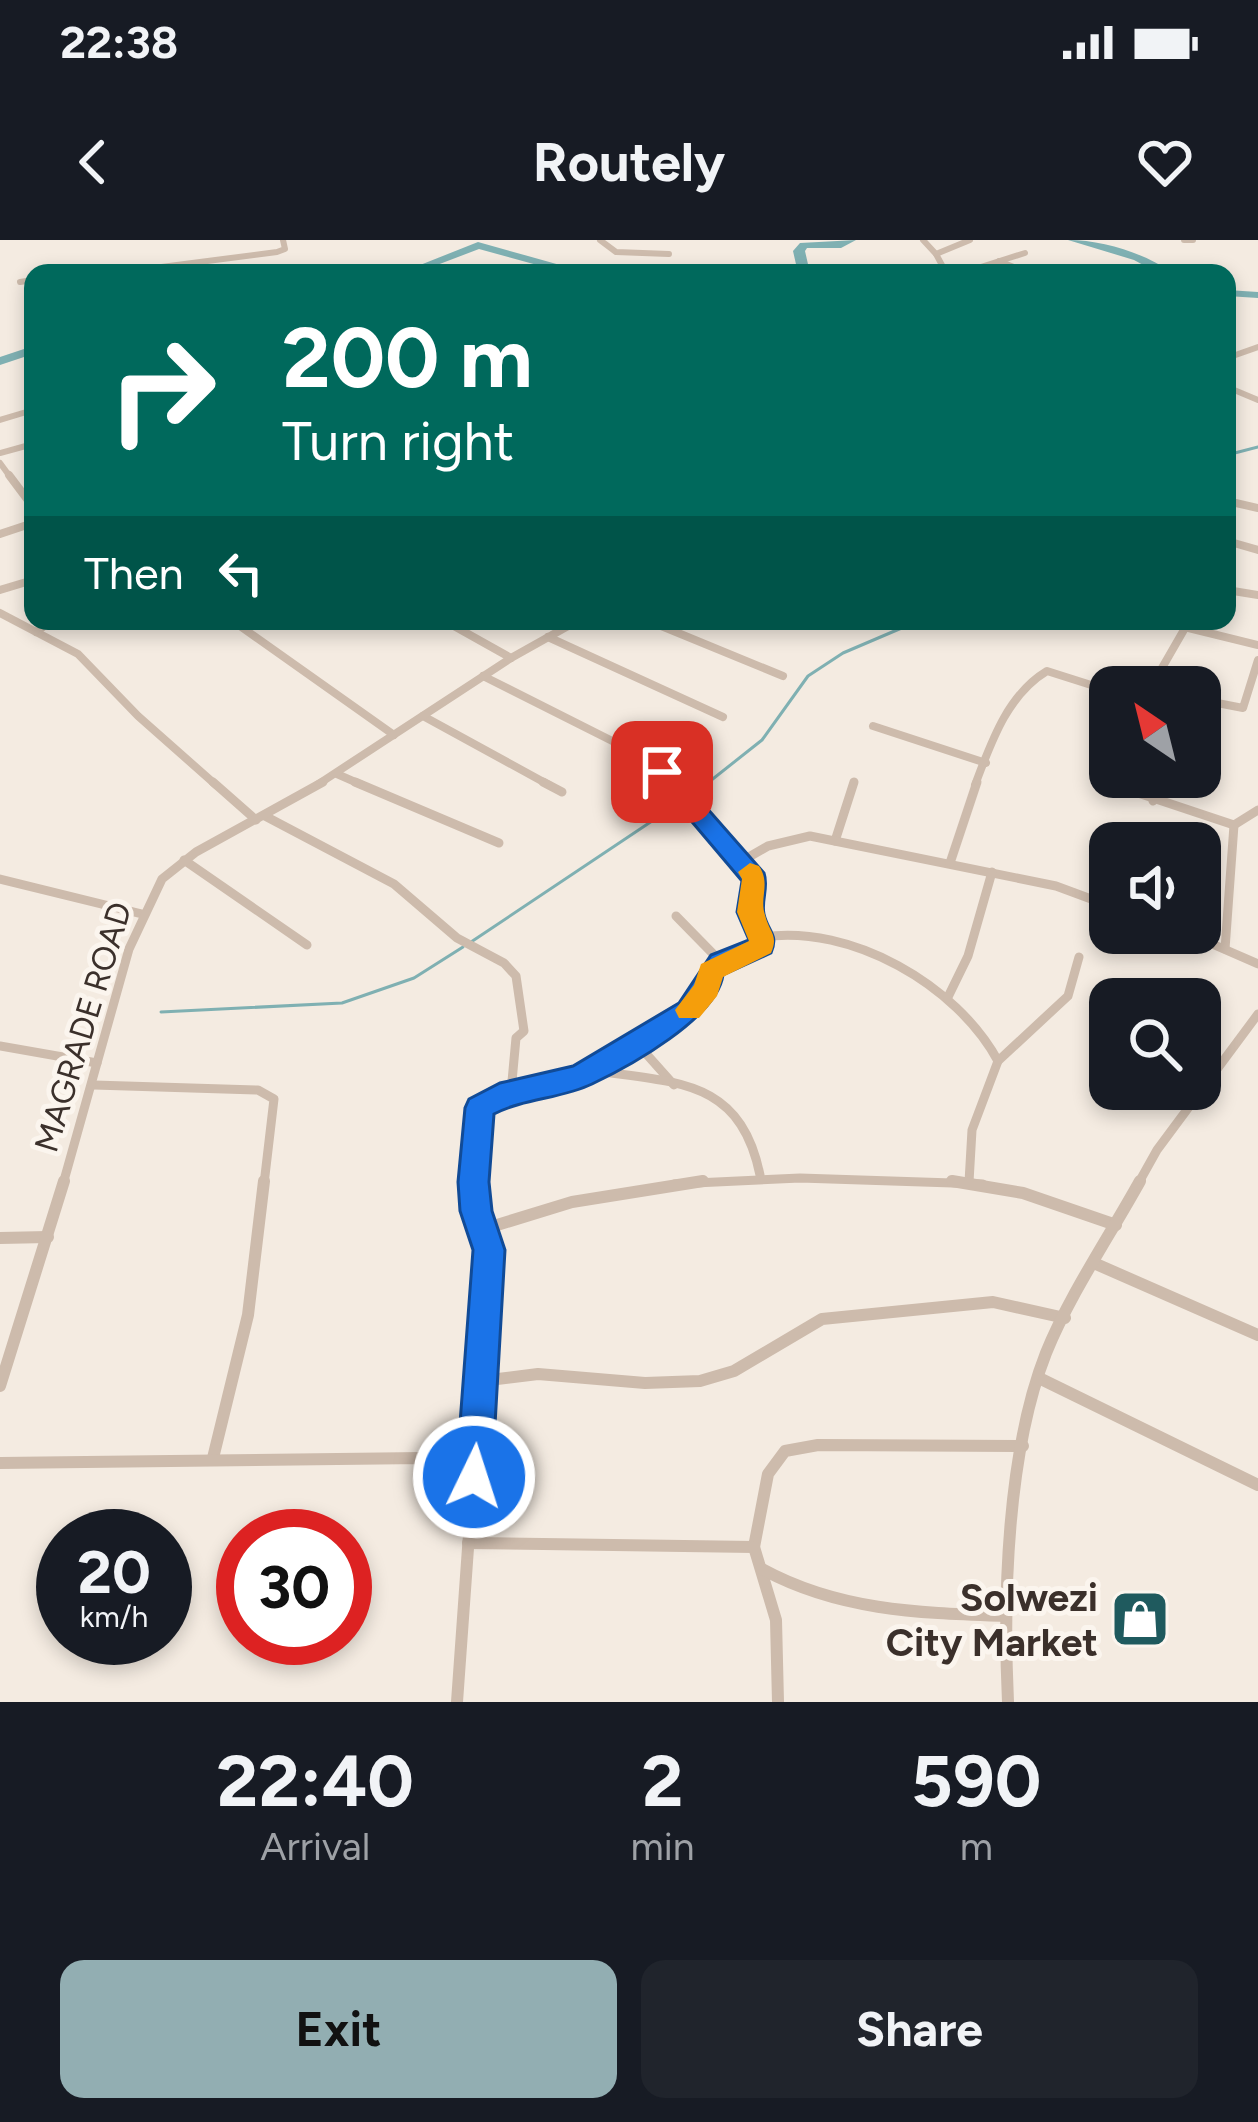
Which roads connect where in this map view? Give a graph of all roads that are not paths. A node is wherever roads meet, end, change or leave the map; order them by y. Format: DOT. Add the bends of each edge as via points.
graph roads {
  1 [pos="283,240"];
  2 [pos="600,240"];
  3 [pos="923,240"];
  4 [pos="970,240"];
  5 [pos="1025,253"];
  6 [pos="669,254"];
  7 [pos="936,254"];
  8 [pos="999,261"];
  9 [pos="184,264"];
  10 [pos="941,264"];
  11 [pos="989,264"];
  12 [pos="1006,264"];
  13 [pos="24,281"];
  14 [pos="20,282"];
  15 [pos="0,464"];
  16 [pos="3,473"];
  17 [pos="24,483"];
  18 [pos="17,485"];
  19 [pos="24,495"];
  20 [pos="32,630"];
  21 [pos="39,630"];
  22 [pos="246,630"];
  23 [pos="461,630"];
  24 [pos="561,630"];
  25 [pos="672,630"];
  26 [pos="1178,630"];
  27 [pos="1200,630"];
  28 [pos="36,632"];
  29 [pos="548,637"];
  30 [pos="1258,645"];
  31 [pos="511,658"];
  32 [pos="1258,660"];
  33 [pos="1161,666"];
  34 [pos="483,676"];
  35 [pos="783,676"];
  36 [pos="1089,684"];
  37 [pos="1221,704"];
  38 [pos="423,716"];
  39 [pos="723,718"];
  40 [pos="873,726"];
  41 [pos="394,735"];
  42 [pos="986,763"];
  43 [pos="337,774"];
  44 [pos="854,781"];
  45 [pos="562,792"];
  46 [pos="1145,798"];
  47 [pos="1155,798"];
  48 [pos="1153,801"];
  49 [pos="1258,810"];
  50 [pos="261,818"];
  51 [pos="1234,825"];
  52 [pos="835,841"];
  53 [pos="499,844"];
  54 [pos="184,860"];
  55 [pos="742,861"];
  56 [pos="950,863"];
  57 [pos="992,872"];
  58 [pos="0,879"];
  59 [pos="1089,898"];
  60 [pos="142,914"];
  61 [pos="676,916"];
  62 [pos="763,938"];
  63 [pos="307,945"];
  64 [pos="1221,948"];
  65 [pos="1225,950"];
  66 [pos="1079,957"];
  67 [pos="720,962"];
  68 [pos="1258,964"];
  69 [pos="948,997"];
  70 [pos="1258,1014"];
  71 [pos="645,1038"];
  72 [pos="0,1046"];
  73 [pos="998,1061"];
  74 [pos="98,1063"];
  75 [pos="591,1070"];
  76 [pos="94,1085"];
  77 [pos="675,1086"];
  78 [pos="511,1092"];
  79 [pos="760,1175"];
  80 [pos="969,1183"];
  81 [pos="1116,1225"];
  82 [pos="484,1228"];
  83 [pos="48,1237"];
  84 [pos="0,1238"];
  85 [pos="1096,1264"];
  86 [pos="1065,1318"];
  87 [pos="1258,1335"];
  88 [pos="1039,1378"];
  89 [pos="481,1381"];
  90 [pos="0,1385"];
  91 [pos="476,1438"];
  92 [pos="1023,1446"];
  93 [pos="213,1458"];
  94 [pos="427,1459"];
  95 [pos="0,1463"];
  96 [pos="474,1477"];
  97 [pos="1258,1485"];
  98 [pos="468,1543"];
  99 [pos="754,1547"];
  100 [pos="762,1568"];
  101 [pos="1004,1616"];
  102 [pos="457,1702"];
  103 [pos="778,1702"];
  104 [pos="1008,1702"];
  1 -- 9 [label="street" via="277,252"];
  2 -- 6 [label="street" via="616,252"];
  3 -- 7 [label="street"];
  4 -- 7 [label="street"];
  5 -- 8 [label="street"];
  7 -- 10 [label="street"];
  8 -- 11 [label="street"];
  8 -- 12 [label="street"];
  13 -- 14 [label="street"];
  15 -- 16 [label="street"];
  16 -- 18 [label="street"];
  17 -- 18 [label="street"];
  18 -- 19 [label="street"];
  20 -- 28 [label="street"];
  21 -- 28 [label="street"];
  22 -- 41 [label="street"];
  23 -- 31 [label="street"];
  24 -- 29 [label="street, MAGRADE ROAD"];
  25 -- 35 [label="street"];
  26 -- 33 [label="street"];
  27 -- 30 [label="street"];
  28 -- 50 [label="street" via="77,654"];
  29 -- 31 [label="street, MAGRADE ROAD"];
  29 -- 39 [label="street"];
  31 -- 34 [label="street, MAGRADE ROAD"];
  32 -- 37 [label="street" via="1243,708"];
  34 -- 38 [label="street, MAGRADE ROAD"];
  34 -- 55 [label="street" via="648,759"];
  36 -- 42 [label="street" via="1047,671 1028,680"];
  38 -- 41 [label="street, MAGRADE ROAD"];
  38 -- 45 [label="street"];
  40 -- 42 [label="street"];
  41 -- 43 [label="street, MAGRADE ROAD"];
  42 -- 56 [label="street"];
  43 -- 50 [label="street, MAGRADE ROAD"];
  43 -- 53 [label="street"];
  44 -- 52 [label="street"];
  46 -- 48 [label="street"];
  47 -- 48 [label="street"];
  48 -- 51 [label="street"];
  49 -- 51 [label="street"];
  50 -- 54 [label="street, MAGRADE ROAD"];
  50 -- 78 [label="street" via="394,884 516,976 524,1031 516,1039"];
  51 -- 65 [label="street"];
  52 -- 55 [label="street" via="797,838"];
  52 -- 56 [label="street"];
  54 -- 60 [label="street, MAGRADE ROAD"];
  54 -- 63 [label="street"];
  55 -- 62 [label="street" via="755,879 750,912"];
  56 -- 57 [label="street"];
  57 -- 59 [label="street"];
  57 -- 69 [label="street"];
  58 -- 60 [label="street"];
  60 -- 74 [label="street, MAGRADE ROAD"];
  61 -- 67 [label="street"];
  62 -- 67 [label="street" via="753,953"];
  62 -- 69 [label="street" via="825,938"];
  64 -- 65 [label="street"];
  65 -- 68 [label="street"];
  66 -- 73 [label="street" via="1068,995"];
  67 -- 71 [label="street" via="689,1010"];
  69 -- 73 [label="street"];
  70 -- 81 [label="street" via="1157,1150"];
  71 -- 75 [label="street"];
  71 -- 77 [label="street" via="641,1048"];
  72 -- 74 [label="street"];
  73 -- 80 [label="street" via="972,1130"];
  74 -- 76 [label="street, MAGRADE ROAD"];
  75 -- 77 [label="street"];
  75 -- 78 [label="street"];
  76 -- 83 [label="street, MAGRADE ROAD"];
  76 -- 93 [label="street" via="258,1090 274,1099 248,1315"];
  77 -- 79 [label="street" via="728,1102 752,1130"];
  78 -- 82 [label="street" via="487,1102 477,1118 473,1182"];
  79 -- 80 [label="street"];
  79 -- 82 [label="street" via="552,1205"];
  80 -- 81 [label="street" via="1044,1198"];
  81 -- 85 [label="street"];
  82 -- 89 [label="street"];
  83 -- 84 [label="street"];
  83 -- 90 [label="street, MAGRADE ROAD"];
  85 -- 86 [label="street"];
  85 -- 87 [label="street"];
  86 -- 88 [label="street"];
  86 -- 89 [label="street" via="972,1303 822,1319 744,1367 702,1381 553,1371"];
  88 -- 92 [label="street"];
  88 -- 97 [label="street"];
  89 -- 91 [label="street"];
  91 -- 94 [label="street"];
  91 -- 96 [label="street"];
  92 -- 99 [label="street" via="785,1451 768,1474"];
  92 -- 101 [label="street"];
  93 -- 94 [label="street"];
  93 -- 95 [label="street"];
  94 -- 96 [label="street"];
  96 -- 98 [label="street"];
  98 -- 99 [label="street"];
  98 -- 102 [label="street"];
  99 -- 100 [label="street"];
  100 -- 101 [label="street" via="790,1586 852,1605"];
  100 -- 103 [label="street" via="776,1620"];
  101 -- 104 [label="street"];
}
